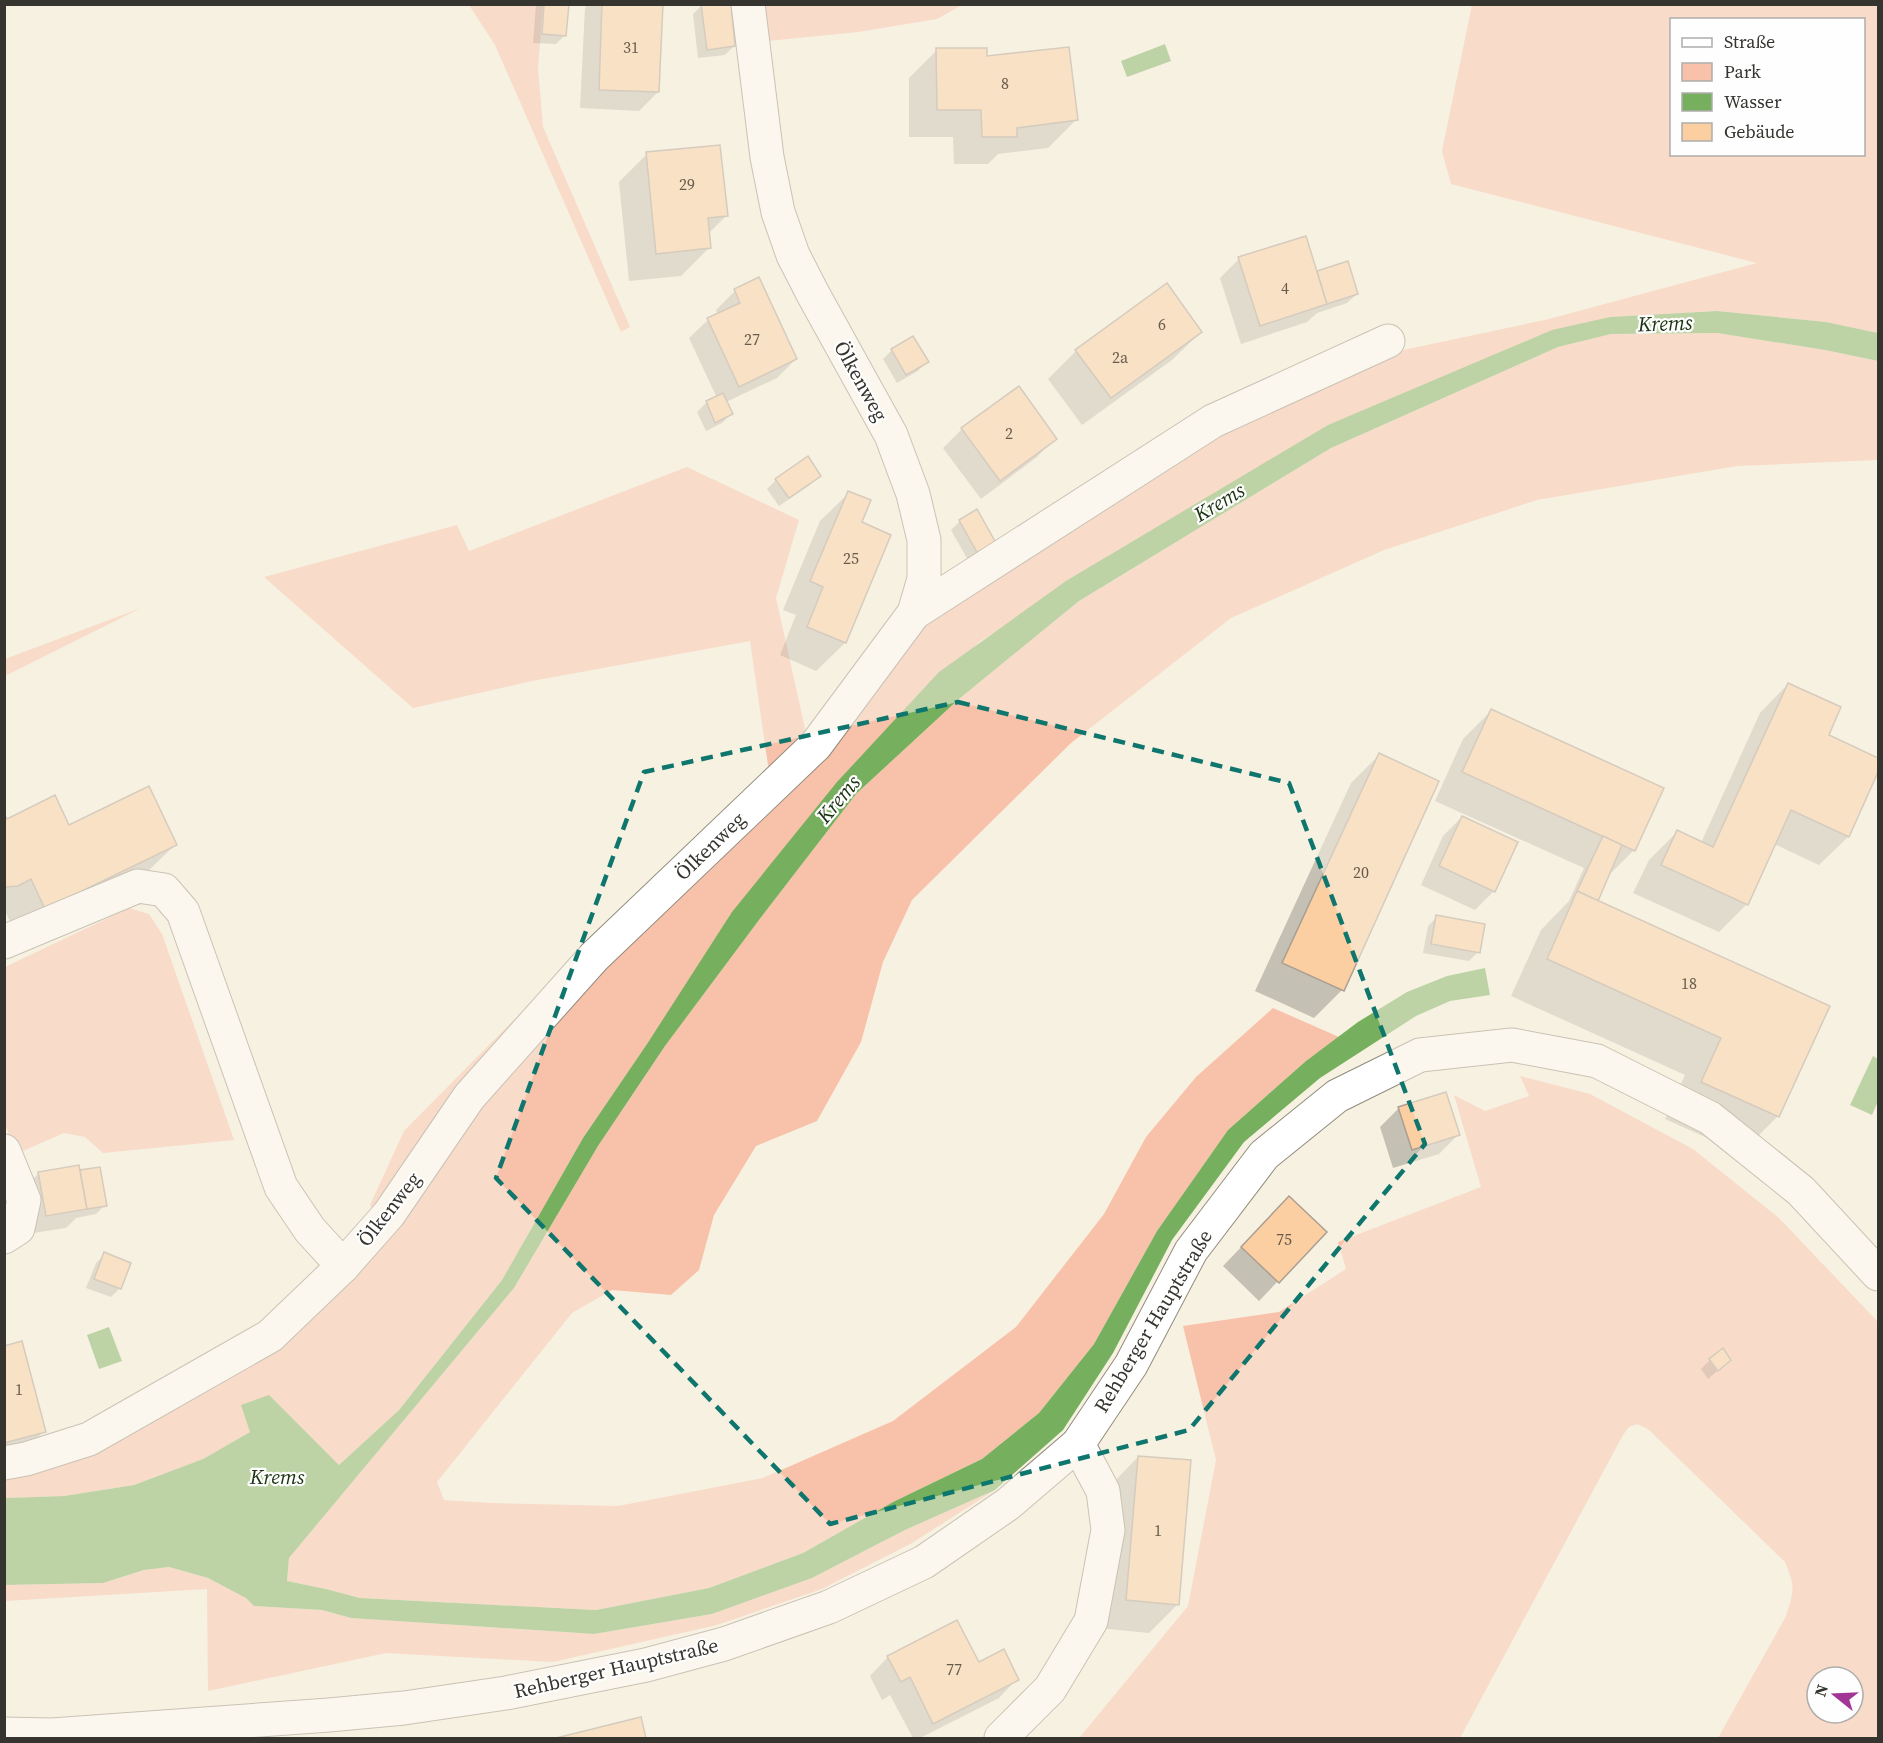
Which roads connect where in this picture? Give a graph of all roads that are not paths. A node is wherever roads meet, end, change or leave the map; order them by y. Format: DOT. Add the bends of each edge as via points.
graph roads {
  1 [pos="748,4"];
  2 [pos="1388,341"];
  3 [pos="914,613"];
  4 [pos="4,942"];
  5 [pos="4,1151"];
  6 [pos="4,1237"];
  7 [pos="343,1266"];
  8 [pos="1878,1274"];
  9 [pos="1078,1444"];
  10 [pos="4,1463"];
  11 [pos="4,1734"];
  12 [pos="1001,1738"];
  1 -- 3 [label="street, Ölkenweg" via="767,157 778,212 813,294 891,435 913,494 924,540 924,579"];
  2 -- 3 [label="street" via="1213,421"];
  3 -- 7 [label="street, Ölkenweg" via="816,745 594,957 470,1097 389,1214"];
  4 -- 7 [label="street" via="138,886 164,890 183,912 281,1187 310,1230"];
  5 -- 6 [label="street" via="24,1200 18,1228"];
  7 -- 10 [label="street, Ölkenweg" via="270,1336 89,1439"];
  8 -- 9 [label="street, Rehberger Hauptstraße" via="1801,1191 1710,1118 1597,1061 1512,1045 1420,1055 1337,1096 1264,1155 1191,1251 1131,1365"];
  9 -- 11 [label="street, Rehberger Hauptstraße" via="1008,1504 924,1562 829,1607 724,1644 646,1665 506,1694 404,1708 52,1735"];
  9 -- 12 [label="street" via="1103,1491 1108,1530 1091,1621 1050,1689"];
}
